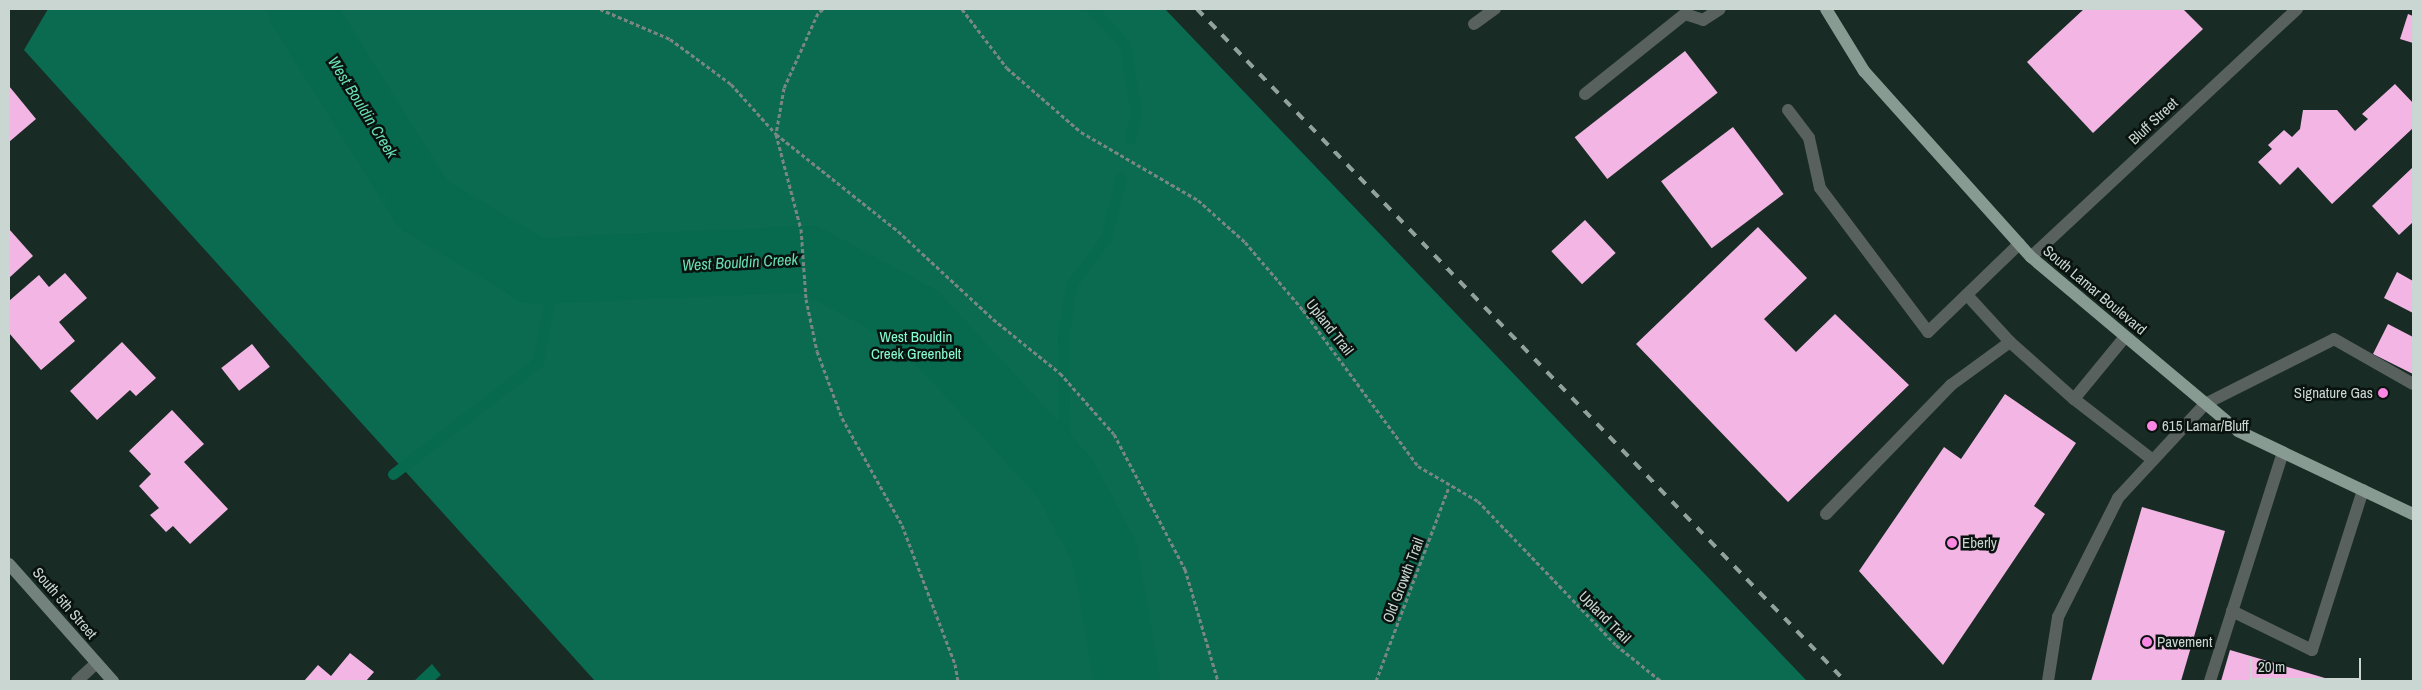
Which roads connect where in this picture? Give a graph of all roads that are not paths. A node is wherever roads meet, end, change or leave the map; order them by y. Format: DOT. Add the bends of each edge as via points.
graph roads {
  1 [pos="1495,9"];
  2 [pos="1720,9"];
  3 [pos="1826,9"];
  4 [pos="2296,9"];
  5 [pos="1474,24"];
  6 [pos="1585,94"];
  7 [pos="1788,110"];
  8 [pos="2019,244"];
  9 [pos="2031,257"];
  10 [pos="1967,294"];
  11 [pos="2125,337"];
  12 [pos="2010,342"];
  13 [pos="2413,384"];
  14 [pos="2074,399"];
  15 [pos="2205,404"];
  16 [pos="2282,452"];
  17 [pos="2153,460"];
  18 [pos="2363,490"];
  19 [pos="1826,514"];
  20 [pos="2413,514"];
  21 [pos="9,564"];
  22 [pos="2232,611"];
  23 [pos="96,663"];
  24 [pos="76,681"];
  25 [pos="113,681"];
  26 [pos="2048,681"];
  27 [pos="2210,681"];
  1 -- 5 [label="street"];
  2 -- 6 [label="street" via="1703,20 1685,14"];
  3 -- 8 [label="main road, South Lamar Boulevard" via="1864,71"];
  4 -- 9 [label="street, Bluff Street"];
  7 -- 10 [label="street" via="1810,138 1820,188 1928,332"];
  8 -- 9 [label="main road, South Lamar Boulevard"];
  8 -- 10 [label="street"];
  9 -- 11 [label="main road, South Lamar Boulevard"];
  10 -- 12 [label="street"];
  11 -- 14 [label="street"];
  11 -- 15 [label="main road, South Lamar Boulevard"];
  12 -- 14 [label="street"];
  12 -- 19 [label="street" via="1951,385"];
  13 -- 15 [label="street" via="2334,339"];
  14 -- 17 [label="street"];
  15 -- 16 [label="main road, South Lamar Boulevard" via="2238,431"];
  15 -- 17 [label="street"];
  16 -- 18 [label="main road, South Lamar Boulevard"];
  16 -- 22 [label="street"];
  17 -- 26 [label="street" via="2118,498 2058,617"];
  18 -- 20 [label="main road, South Lamar Boulevard"];
  18 -- 22 [label="street" via="2312,650"];
  21 -- 23 [label="street, South 5th Street"];
  22 -- 27 [label="street"];
  23 -- 24 [label="street"];
  23 -- 25 [label="street, South 5th Street"];
}
